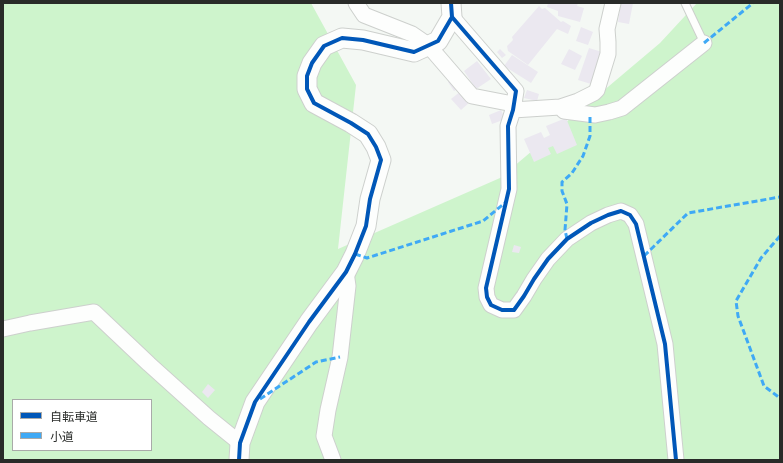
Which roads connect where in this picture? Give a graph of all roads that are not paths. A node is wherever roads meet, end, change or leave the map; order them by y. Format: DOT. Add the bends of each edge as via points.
graph roads {
  1 [pos="356,3"];
  2 [pos="613,3"];
  3 [pos="685,3"];
  4 [pos="452,10"];
  5 [pos="704,42"];
  6 [pos="428,45"];
  7 [pos="513,107"];
  8 [pos="560,107"];
  9 [pos="346,272"];
  10 [pos="3,329"];
  11 [pos="240,451"];
  12 [pos="333,460"];
  13 [pos="676,460"];
  1 -- 6 [label="street" via="364,15 412,34"];
  2 -- 8 [label="street" via="607,29 608,54 597,90"];
  3 -- 5 [label="lane"];
  4 -- 6 [label="street" via="438,41"];
  4 -- 7 [label="street" via="516,91"];
  5 -- 8 [label="street" via="622,108 595,115 564,111"];
  6 -- 7 [label="street" via="472,96"];
  6 -- 9 [label="street" via="414,52 363,40 342,38 324,46 312,63 307,76 307,89 314,103 368,134 381,160 370,199 366,226"];
  7 -- 8 [label="street"];
  7 -- 13 [label="street" via="508,126 509,189 486,288 487,297 491,305 502,310 514,310 548,259 567,239 608,215 620,211 630,215 636,224 665,344"];
  9 -- 11 [label="street" via="255,402"];
  9 -- 12 [label="street" via="348,286 340,357 324,436"];
  10 -- 11 [label="street" via="94,312 210,418"];
}
